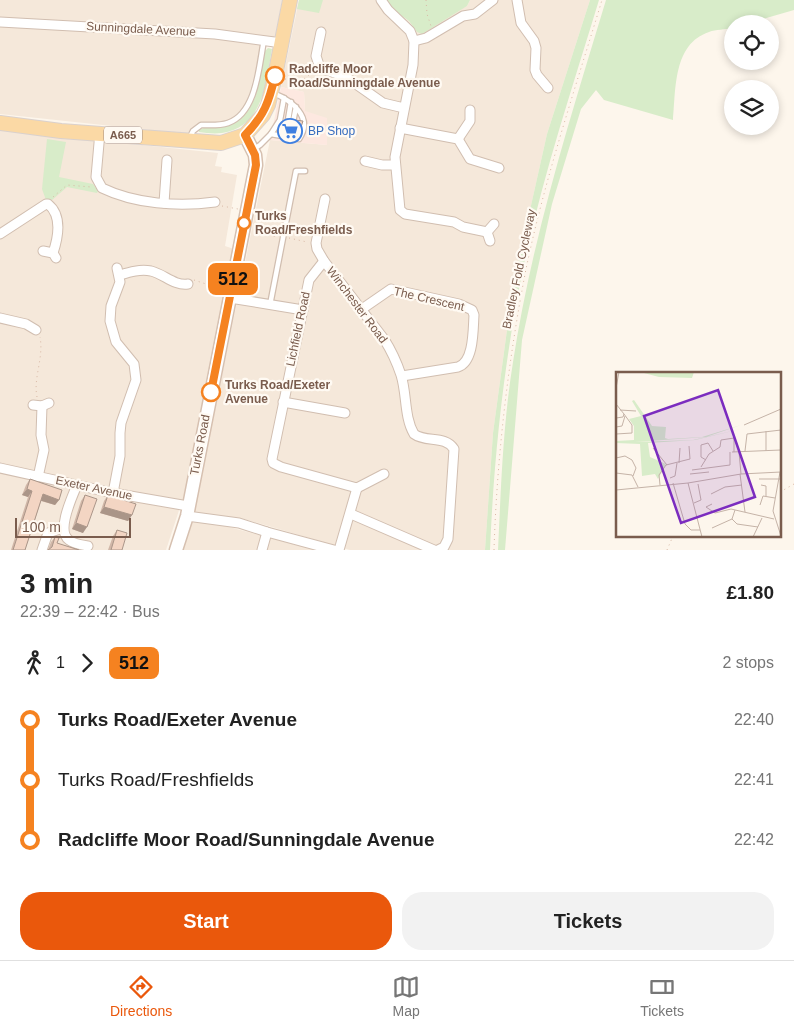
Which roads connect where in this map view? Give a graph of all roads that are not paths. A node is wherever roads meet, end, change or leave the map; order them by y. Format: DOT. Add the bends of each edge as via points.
graph roads {
  1 [pos="290,0"];
  2 [pos="380,0"];
  3 [pos="493,0"];
  4 [pos="517,0"];
  5 [pos="0,22"];
  6 [pos="321,32"];
  7 [pos="264,40"];
  8 [pos="414,41"];
  9 [pos="282,43"];
  10 [pos="548,88"];
  11 [pos="278,95"];
  12 [pos="291,102"];
  13 [pos="296,106"];
  14 [pos="404,108"];
  15 [pos="470,109"];
  16 [pos="280,119"];
  17 [pos="288,120"];
  18 [pos="294,122"];
  19 [pos="0,123"];
  20 [pos="304,123"];
  21 [pos="400,128"];
  22 [pos="100,132"];
  23 [pos="271,134"];
  24 [pos="245,135"];
  25 [pos="458,140"];
  26 [pos="189,141"];
  27 [pos="252,150"];
  28 [pos="166,160"];
  29 [pos="364,160"];
  30 [pos="395,165"];
  31 [pos="498,168"];
  32 [pos="305,171"];
  33 [pos="325,199"];
  34 [pos="164,202"];
  35 [pos="214,202"];
  36 [pos="494,224"];
  37 [pos="488,232"];
  38 [pos="0,234"];
  39 [pos="490,241"];
  40 [pos="42,251"];
  41 [pos="324,262"];
  42 [pos="183,287"];
  43 [pos="230,294"];
  44 [pos="270,305"];
  45 [pos="362,309"];
  46 [pos="302,310"];
  47 [pos="0,318"];
  48 [pos="37,331"];
  49 [pos="402,376"];
  50 [pos="283,402"];
  51 [pos="41,405"];
  52 [pos="345,413"];
  53 [pos="0,468"];
  54 [pos="384,474"];
  55 [pos="38,477"];
  56 [pos="77,485"];
  57 [pos="357,488"];
  58 [pos="113,493"];
  59 [pos="187,511"];
  60 [pos="350,514"];
  61 [pos="63,528"];
  62 [pos="267,532"];
  63 [pos="88,546"];
  64 [pos="42,550"];
  65 [pos="176,550"];
  66 [pos="262,550"];
  67 [pos="334,550"];
  68 [pos="339,550"];
  69 [pos="434,550"];
  70 [pos="438,550"];
  1 -- 9 [label="main road"];
  2 -- 8 [label="street" via="410,31"];
  3 -- 8 [label="street" via="475,14 463,16 426,38"];
  4 -- 10 [label="street" via="521,23 536,48 537,80"];
  5 -- 7 [label="street, Sunningdale Avenue" via="215,34"];
  6 -- 14 [label="street" via="322,45 316,56 320,68 346,77 382,103"];
  7 -- 9 [label="street, Sunningdale Avenue"];
  7 -- 26 [label="lane" via="253,92 244,112 228,123 201,125"];
  8 -- 14 [label="street" via="413,65"];
  9 -- 11 [label="main road" via="275,76"];
  11 -- 12 [label="lane"];
  11 -- 16 [label="lane"];
  11 -- 24 [label="main road"];
  12 -- 13 [label="lane"];
  12 -- 17 [label="lane"];
  13 -- 18 [label="lane"];
  13 -- 20 [label="lane"];
  14 -- 21 [label="street"];
  15 -- 25 [label="street" via="470,121"];
  16 -- 17 [label="lane"];
  16 -- 23 [label="lane"];
  17 -- 18 [label="lane"];
  18 -- 20 [label="lane"];
  19 -- 22 [label="main road, A665"];
  20 -- 23 [label="lane" via="299,139"];
  21 -- 25 [label="street"];
  21 -- 30 [label="street"];
  22 -- 26 [label="main road, A665"];
  22 -- 34 [label="street" via="96,177 102,188 130,198"];
  23 -- 27 [label="lane"];
  24 -- 26 [label="main road, A665" via="224,143"];
  24 -- 27 [label="street, Turks Road"];
  25 -- 31 [label="street" via="470,159 488,162"];
  27 -- 43 [label="street, Turks Road" via="256,165"];
  28 -- 34 [label="street" via="169,172"];
  29 -- 30 [label="street"];
  30 -- 37 [label="street" via="402,212"];
  32 -- 44 [label="lane" via="296,170"];
  33 -- 41 [label="street, Winchester Road" via="316,243"];
  34 -- 35 [label="street" via="204,207"];
  36 -- 37 [label="street"];
  37 -- 39 [label="street"];
  38 -- 40 [label="street" via="48,204 58,229 55,255"];
  41 -- 45 [label="street, Winchester Road"];
  41 -- 46 [label="street, Lichfield Road" via="311,275"];
  42 -- 58 [label="street" via="149,271 119,271 120,282 111,306 110,321 116,342 134,364 136,380 121,423 120,456"];
  43 -- 44 [label="street"];
  43 -- 59 [label="street, Turks Road"];
  44 -- 46 [label="street"];
  45 -- 49 [label="street, Winchester Road" via="384,339"];
  45 -- 49 [label="street, The Crescent" via="391,288 472,310 470,354 464,364"];
  46 -- 50 [label="street, Lichfield Road"];
  47 -- 48 [label="street" via="26,324"];
  49 -- 70 [label="street, Winchester Road" via="414,434 423,439 448,442 454,448 448,539"];
  50 -- 52 [label="street"];
  50 -- 57 [label="street, Lichfield Road" via="273,463 281,468"];
  51 -- 55 [label="street" via="44,450"];
  53 -- 55 [label="street, Exeter Avenue"];
  54 -- 57 [label="street"];
  55 -- 56 [label="street, Exeter Avenue"];
  56 -- 58 [label="street, Exeter Avenue"];
  56 -- 61 [label="street"];
  57 -- 60 [label="street"];
  58 -- 59 [label="street, Exeter Avenue"];
  59 -- 62 [label="street, Exeter Avenue"];
  59 -- 65 [label="street, Turks Road"];
  60 -- 68 [label="street"];
  60 -- 69 [label="street"];
  61 -- 63 [label="street" via="70,541"];
  61 -- 64 [label="street" via="48,533"];
  62 -- 66 [label="street"];
  62 -- 67 [label="street, Exeter Avenue"];
}
